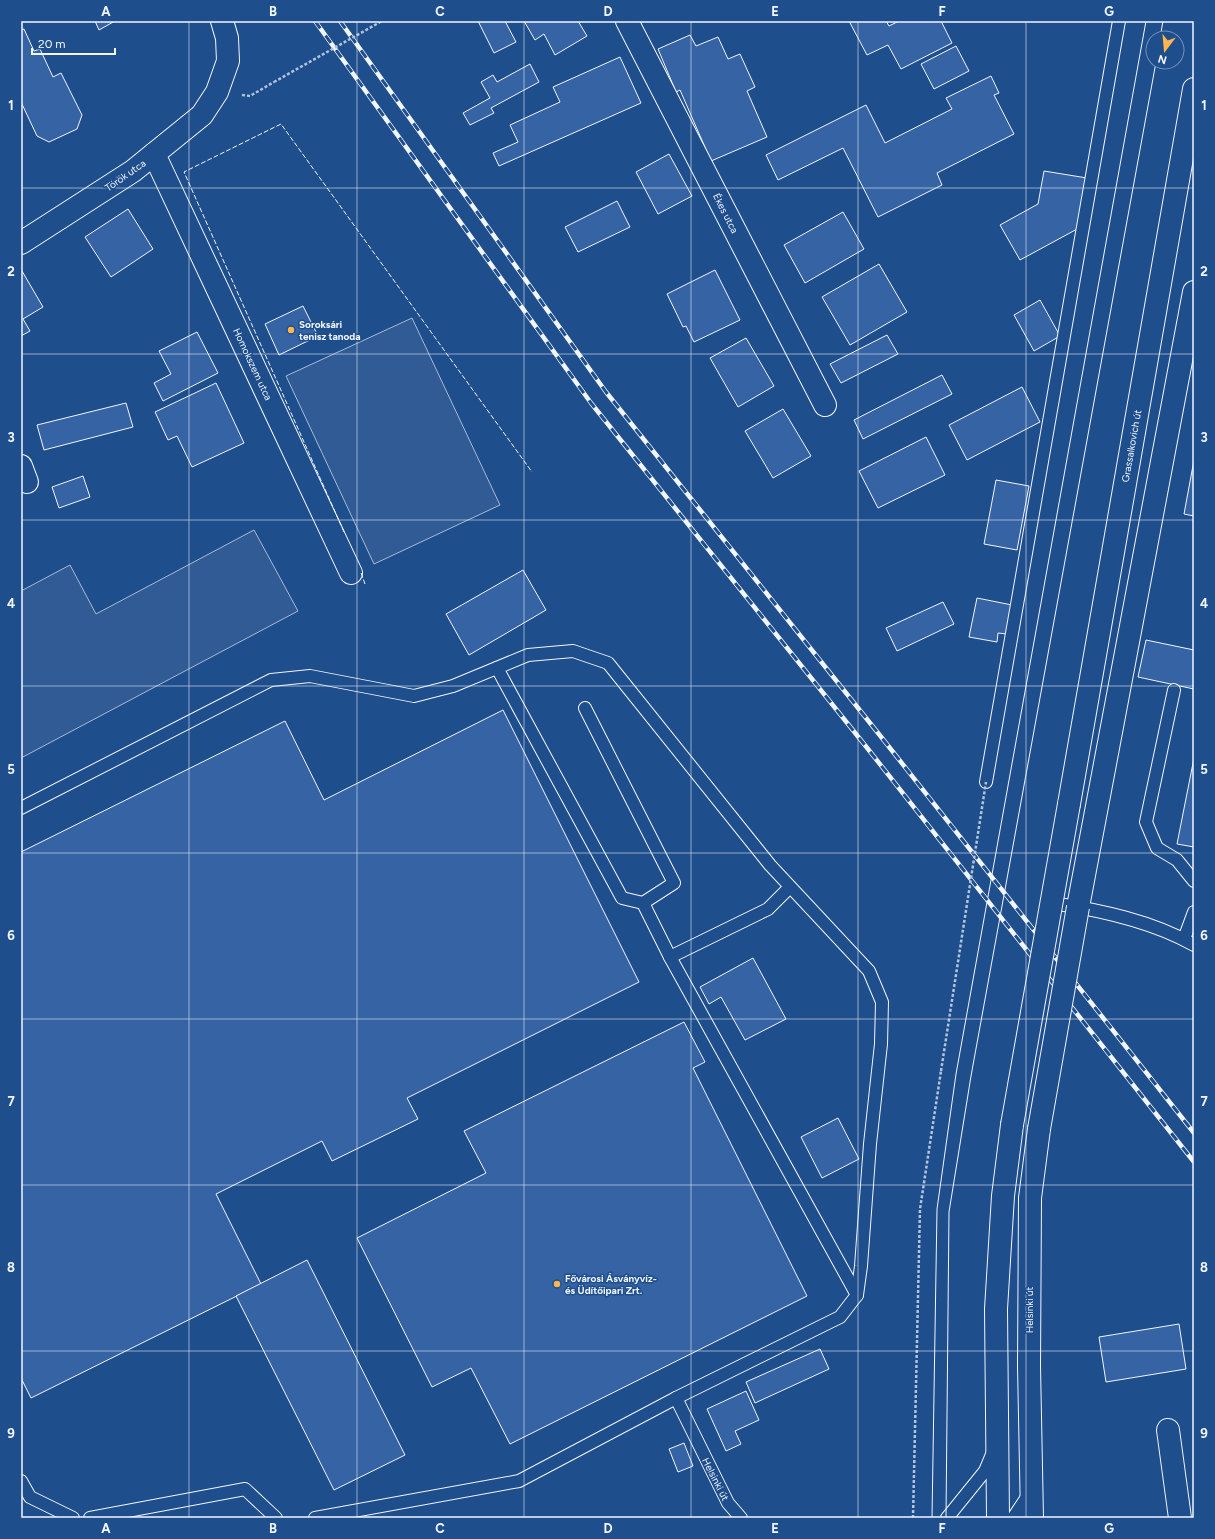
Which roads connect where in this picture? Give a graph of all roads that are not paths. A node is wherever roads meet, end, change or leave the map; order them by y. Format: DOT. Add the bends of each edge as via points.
graph roads {
  1 [pos="222,21"];
  2 [pos="627,21"];
  3 [pos="1119,21"];
  4 [pos="1194,89"];
  5 [pos="154,154"];
  6 [pos="21,243"];
  7 [pos="1194,292"];
  8 [pos="825,405"];
  9 [pos="352,573"];
  10 [pos="497,668"];
  11 [pos="1174,690"];
  12 [pos="586,708"];
  13 [pos="986,782"];
  14 [pos="21,808"];
  15 [pos="1194,881"];
  16 [pos="790,887"];
  17 [pos="642,903"];
  18 [pos="1052,903"];
  19 [pos="1078,907"];
  20 [pos="1194,912"];
  21 [pos="1189,942"];
  22 [pos="670,957"];
  23 [pos="857,1295"];
  24 [pos="676,1398"];
  25 [pos="1168,1430"];
  26 [pos="997,1444"];
  27 [pos="21,1481"];
  28 [pos="1031,1492"];
  29 [pos="73,1518"];
  30 [pos="90,1518"];
  31 [pos="276,1518"];
  32 [pos="315,1518"];
  33 [pos="740,1518"];
  34 [pos="946,1518"];
  35 [pos="998,1518"];
  36 [pos="1013,1518"];
  37 [pos="1032,1518"];
  38 [pos="1180,1518"];
  1 -- 5 [label="main road, Török utca" via="228,38 228,61 217,92 202,116"];
  2 -- 8 [label="main road, Ékes utca"];
  3 -- 13 [label="lane"];
  4 -- 18 [label="main road, Grassalkovich út, bridge"];
  5 -- 6 [label="main road, Török utca" via="133,171"];
  5 -- 9 [label="main road, Homokszem utca"];
  7 -- 19 [label="main road, Helsinki út"];
  10 -- 14 [label="lane" via="453,686 414,696 310,676 271,680"];
  10 -- 16 [label="lane" via="528,655 573,651 608,663"];
  10 -- 17 [label="lane" via="622,898"];
  11 -- 15 [label="lane" via="1146,822 1157,848 1177,860"];
  12 -- 17 [label="lane" via="674,883"];
  16 -- 22 [label="lane" via="768,909"];
  16 -- 23 [label="lane" via="869,971 882,1002 881,1044"];
  17 -- 22 [label="lane"];
  18 -- 19 [label="lane"];
  18 -- 26 [label="main road, Grassalkovich út, bridge" via="1012,1124 1003,1196 996,1309"];
  19 -- 21 [label="lane" via="1127,918"];
  19 -- 28 [label="main road, Helsinki út, bridge" via="1039,1129 1030,1198"];
  20 -- 21 [label="lane"];
  22 -- 23 [label="lane"];
  23 -- 24 [label="lane" via="840,1317"];
  24 -- 32 [label="lane" via="519,1481"];
  24 -- 33 [label="lane, Helsinki út" via="728,1503"];
  25 -- 38 [label="main road"];
  26 -- 34 [label="lane" via="985,1471"];
  26 -- 35 [label="main road"];
  27 -- 29 [label="lane" via="30,1497"];
  28 -- 36 [label="lane"];
  28 -- 37 [label="main road, Helsinki út"];
  30 -- 31 [label="lane" via="245,1489"];
}
